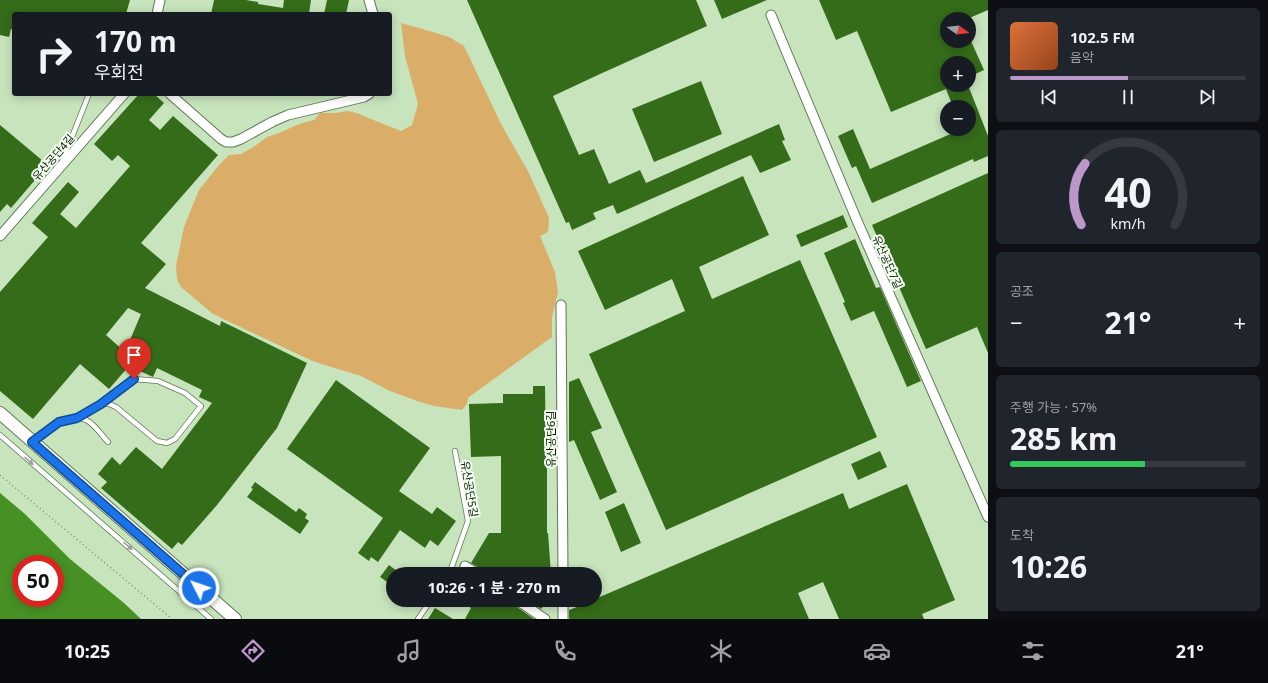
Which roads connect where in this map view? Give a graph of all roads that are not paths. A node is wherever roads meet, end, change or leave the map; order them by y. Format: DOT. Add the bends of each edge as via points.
graph roads {
  1 [pos="160,0"];
  2 [pos="369,0"];
  3 [pos="157,12"];
  4 [pos="372,12"];
  5 [pos="771,15"];
  6 [pos="88,96"];
  7 [pos="122,96"];
  8 [pos="172,96"];
  9 [pos="366,96"];
  10 [pos="60,165"];
  11 [pos="0,236"];
  12 [pos="561,305"];
  13 [pos="101,404"];
  14 [pos="0,413"];
  15 [pos="77,418"];
  16 [pos="0,435"];
  17 [pos="32,442"];
  18 [pos="108,442"];
  19 [pos="455,451"];
  20 [pos="988,517"];
  21 [pos="452,567"];
  22 [pos="563,567"];
  23 [pos="426,607"];
  24 [pos="527,607"];
  25 [pos="563,607"];
  26 [pos="211,619"];
  27 [pos="235,619"];
  28 [pos="418,619"];
  29 [pos="545,619"];
  30 [pos="563,619"];
  1 -- 3 [label="street"];
  2 -- 4 [label="street"];
  5 -- 20 [label="street, 유산공단7길" via="861,230"];
  6 -- 10 [label="lane"];
  7 -- 11 [label="street, 유산공단4길"];
  8 -- 9 [label="street" via="226,142 241,139 288,115"];
  12 -- 22 [label="street, 유산공단6길"];
  13 -- 13 [label="lane" via="134,379 158,381 185,393 201,406 175,439 167,444 157,441 116,408 109,404"];
  13 -- 15 [label="lane"];
  14 -- 17 [label="main road"];
  15 -- 17 [label="lane" via="59,422"];
  15 -- 18 [label="lane" via="86,420"];
  16 -- 26 [label="lane, one-way"];
  17 -- 27 [label="main road"];
  19 -- 21 [label="lane, 유산공단5길" via="468,521"];
  23 -- 28 [label="lane"];
  24 -- 29 [label="street"];
  25 -- 30 [label="street"];
}
